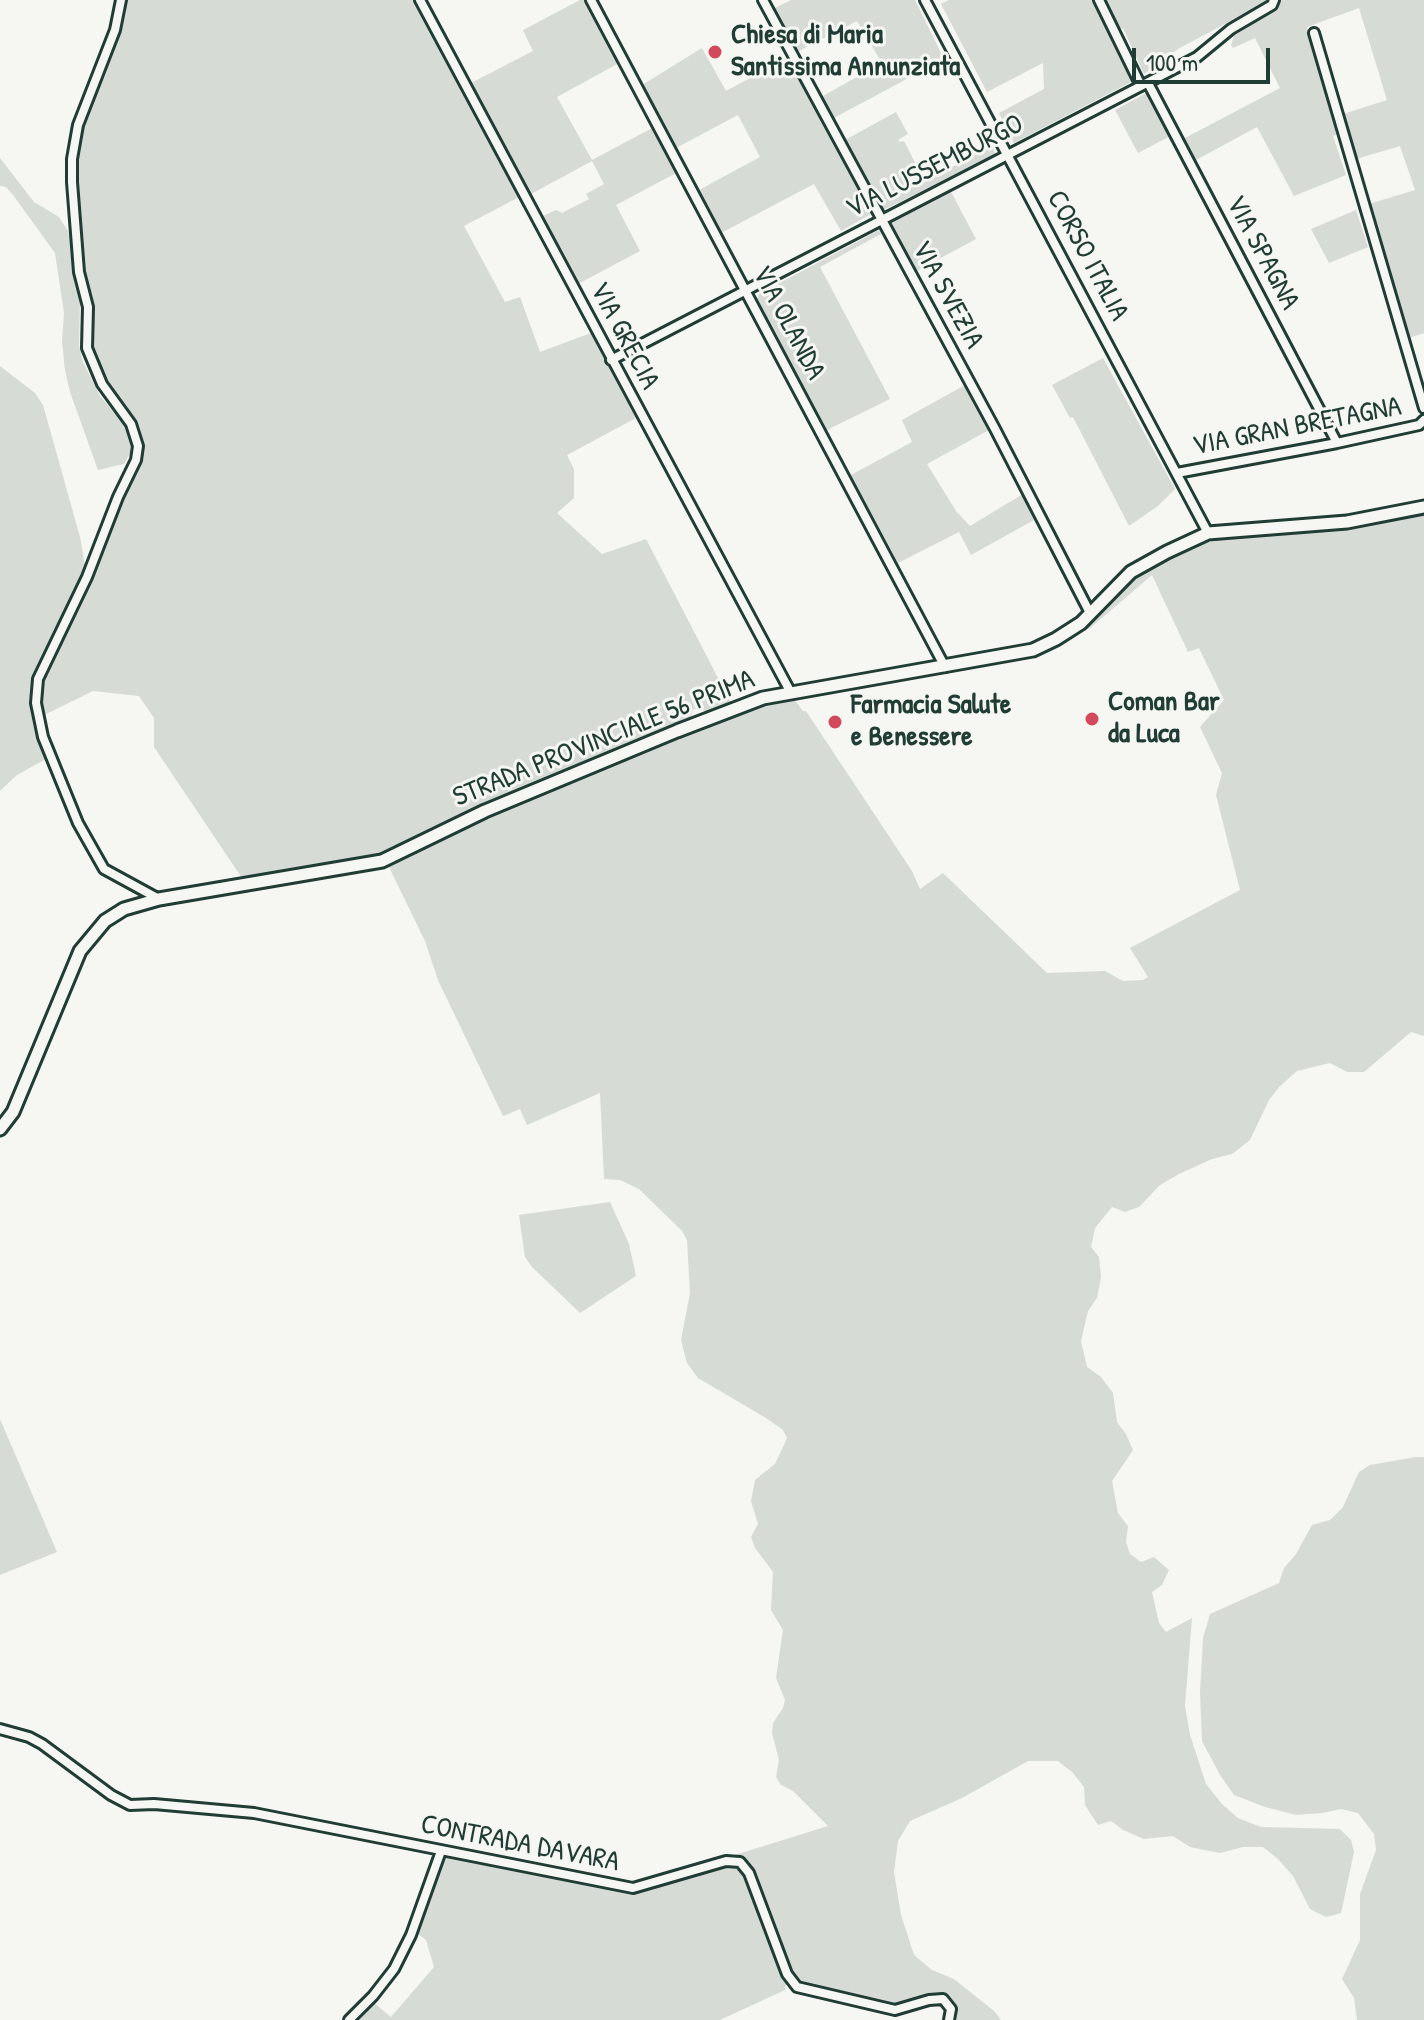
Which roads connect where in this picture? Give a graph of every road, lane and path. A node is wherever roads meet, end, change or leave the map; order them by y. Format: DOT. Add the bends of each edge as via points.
graph roads {
  1 [pos="121,0"];
  2 [pos="420,0"];
  3 [pos="591,0"];
  4 [pos="763,0"];
  5 [pos="925,0"];
  6 [pos="1099,0"];
  7 [pos="1273,2"];
  8 [pos="1314,33"];
  9 [pos="1145,84"];
  10 [pos="1008,154"];
  11 [pos="880,220"];
  12 [pos="746,291"];
  13 [pos="611,360"];
  14 [pos="1424,408"];
  15 [pos="1424,420"];
  16 [pos="1337,443"];
  17 [pos="1177,473"];
  18 [pos="1424,507"];
  19 [pos="1208,533"];
  20 [pos="1090,613"];
  21 [pos="945,667"];
  22 [pos="791,693"];
  23 [pos="159,899"];
  24 [pos="0,1129"];
  25 [pos="0,1729"];
  26 [pos="441,1851"];
  27 [pos="349,2020"];
  28 [pos="949,2020"];
  1 -- 23 [label="street" via="115,30 78,125 72,182 75,244 88,307 87,348 138,446 87,577 38,679 36,703 48,751 104,869"];
  2 -- 13 [label="street, VIA GRECIA"];
  3 -- 12 [label="street, VIA OLANDA"];
  4 -- 11 [label="street, VIA SVEZIA"];
  5 -- 10 [label="street, CORSO ITALIA"];
  6 -- 9 [label="street, VIA SPAGNA"];
  7 -- 9 [label="street, VIA LUSSEMBURGO" via="1197,57"];
  8 -- 14 [label="street"];
  9 -- 10 [label="street, VIA LUSSEMBURGO"];
  9 -- 16 [label="street, VIA SPAGNA"];
  10 -- 11 [label="street, VIA LUSSEMBURGO"];
  10 -- 17 [label="street, CORSO ITALIA"];
  11 -- 12 [label="street, VIA LUSSEMBURGO"];
  11 -- 20 [label="street, VIA SVEZIA"];
  12 -- 13 [label="street, VIA LUSSEMBURGO"];
  12 -- 21 [label="street, VIA OLANDA"];
  13 -- 22 [label="street, VIA GRECIA"];
  15 -- 16 [label="street, VIA GRAN BRETAGNA"];
  16 -- 17 [label="street, VIA GRAN BRETAGNA"];
  17 -- 19 [label="street, CORSO ITALIA"];
  18 -- 19 [label="street, STRADA PROVINCIALE 56 PRIMA" via="1347,522"];
  19 -- 20 [label="street, STRADA PROVINCIALE 56 PRIMA" via="1131,572"];
  20 -- 21 [label="street, STRADA PROVINCIALE 56 PRIMA" via="1070,631 1033,650"];
  21 -- 22 [label="street, STRADA PROVINCIALE 56 PRIMA"];
  22 -- 23 [label="street, STRADA PROVINCIALE 56 PRIMA" via="763,698 677,731 485,811 382,861"];
  23 -- 24 [label="street, STRADA PROVINCIALE 56 PRIMA" via="105,921 80,951 13,1112"];
  25 -- 26 [label="street, CONTRADA DAVARA" via="42,1744 130,1805 254,1813"];
  26 -- 27 [label="street" via="394,1969"];
  26 -- 28 [label="street, CONTRADA DAVARA" via="633,1888 726,1861 740,1862 797,1987 895,2010 943,1999 951,2009"];
}
